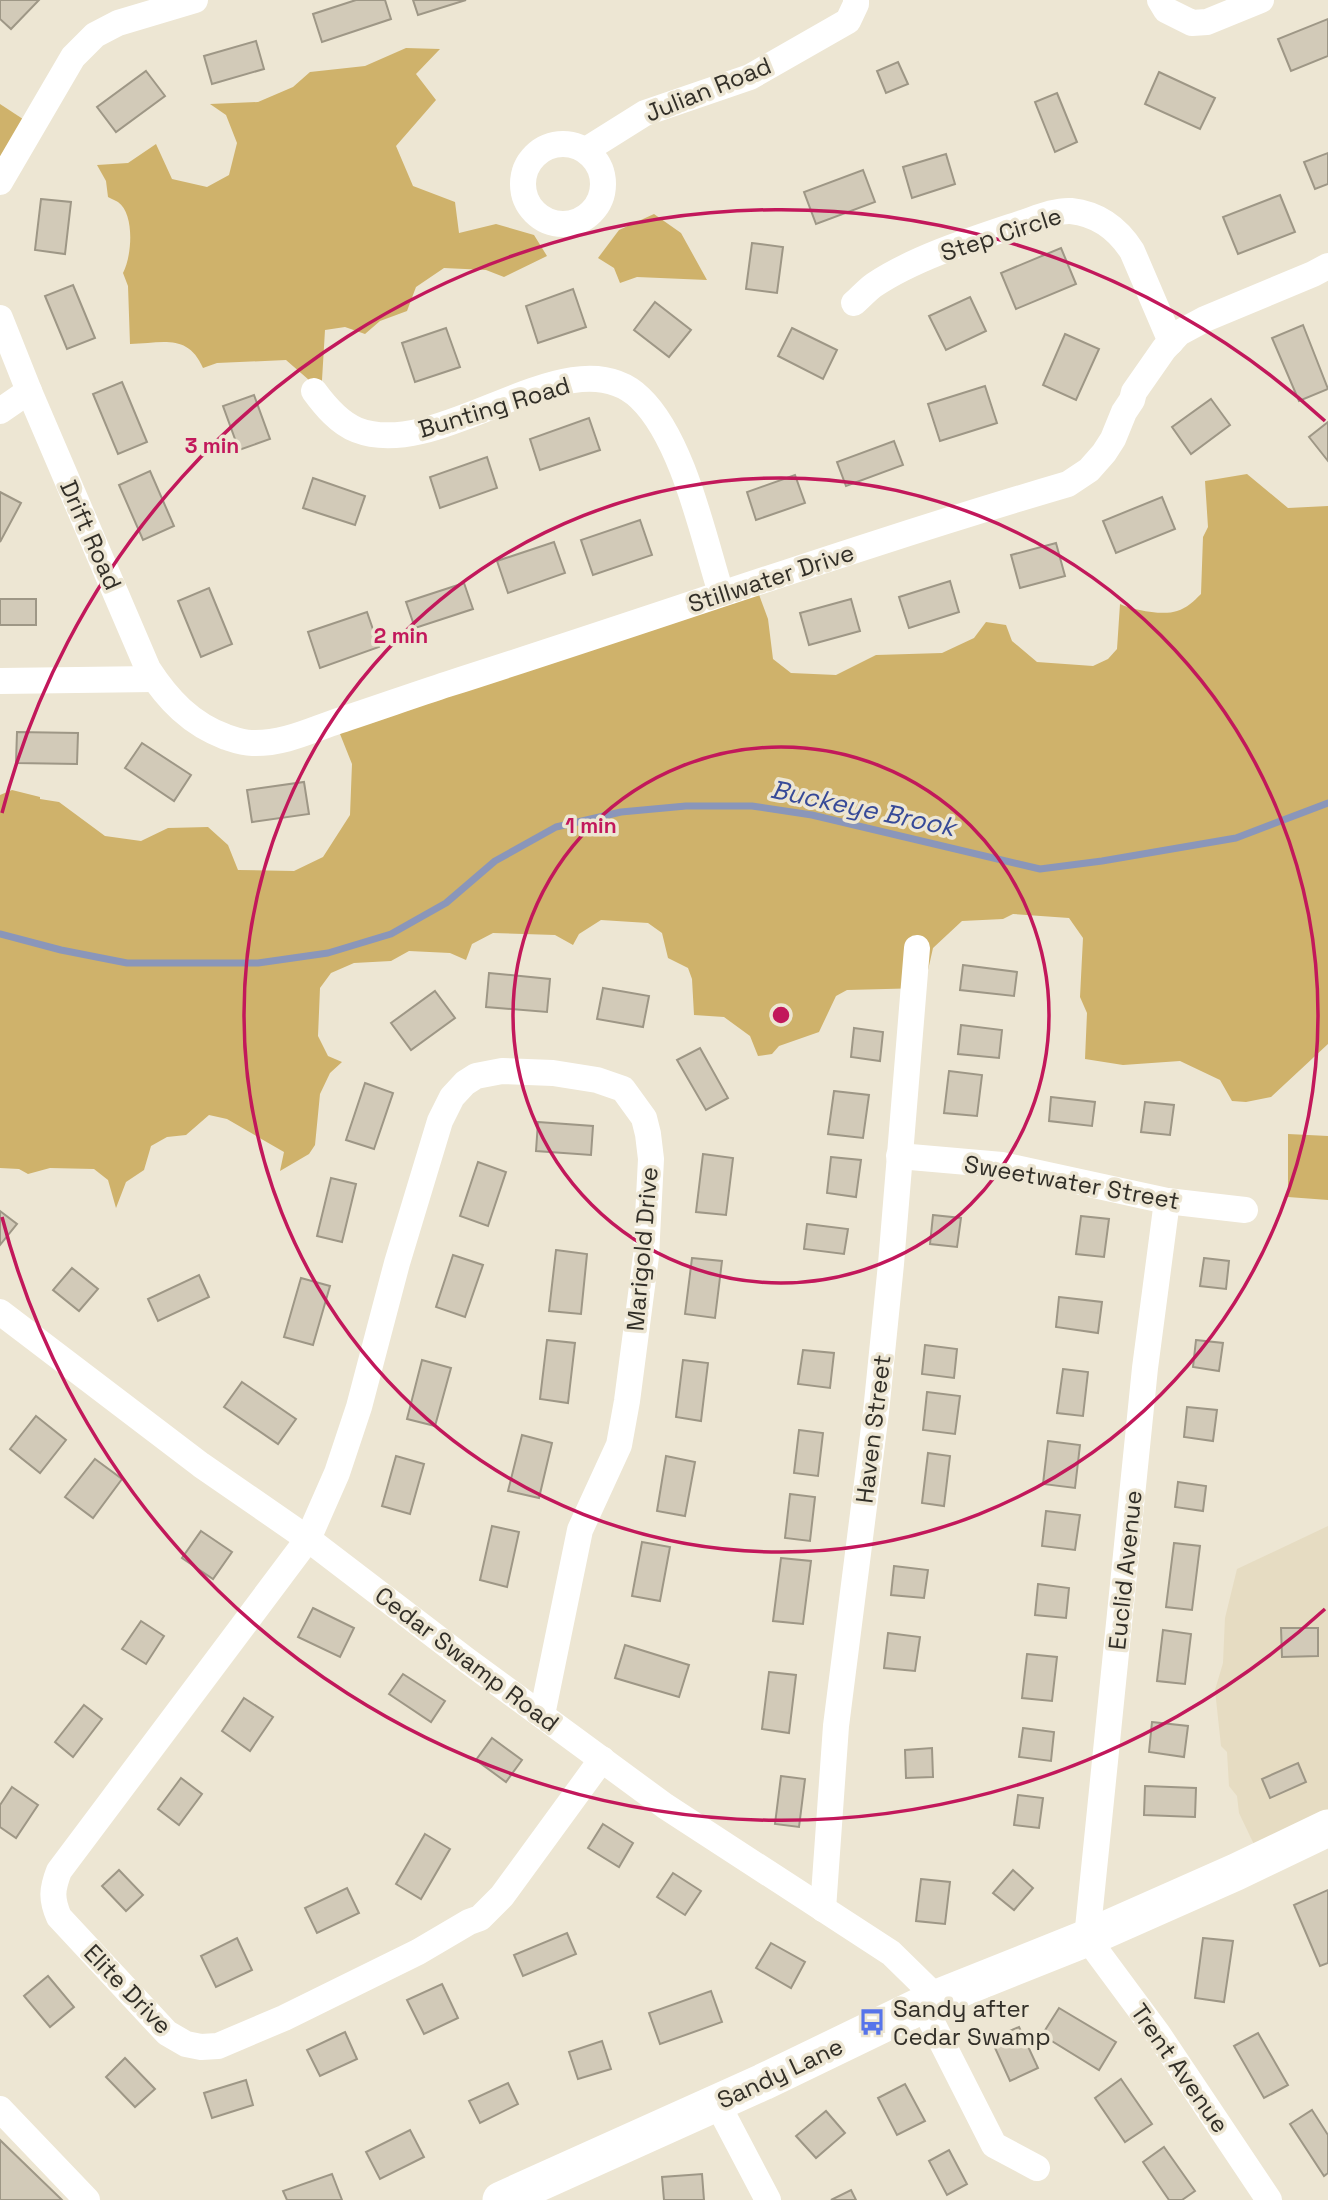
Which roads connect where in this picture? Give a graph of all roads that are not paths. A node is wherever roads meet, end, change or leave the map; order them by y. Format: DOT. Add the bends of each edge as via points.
graph roads {
  1 [pos="195,0"];
  2 [pos="856,0"];
  3 [pos="1160,0"];
  4 [pos="1261,0"];
  5 [pos="586,150"];
  6 [pos="0,182"];
  7 [pos="1327,268"];
  8 [pos="854,303"];
  9 [pos="0,318"];
  10 [pos="1171,342"];
  11 [pos="29,391"];
  12 [pos="314,391"];
  13 [pos="0,411"];
  14 [pos="721,593"];
  15 [pos="154,679"];
  16 [pos="0,681"];
  17 [pos="917,948"];
  18 [pos="899,1156"];
  19 [pos="1167,1201"];
  20 [pos="1245,1210"];
  21 [pos="0,1312"];
  22 [pos="307,1539"];
  23 [pos="542,1715"];
  24 [pos="601,1759"];
  25 [pos="1328,1828"];
  26 [pos="823,1909"];
  27 [pos="1087,1938"];
  28 [pos="930,2002"];
  29 [pos="717,2103"];
  30 [pos="0,2109"];
  31 [pos="1037,2168"];
  32 [pos="505,2199"];
  33 [pos="88,2200"];
  34 [pos="768,2200"];
  35 [pos="1269,2200"];
  1 -- 6 [label="street" via="118,23 95,35 73,57"];
  2 -- 5 [label="street, Julian Road" via="848,21 750,77 645,113"];
  3 -- 4 [label="street" via="1166,10 1192,23 1207,22"];
  7 -- 10 [label="street, Stillwater Drive" via="1205,319"];
  8 -- 10 [label="street, Step Circle" via="874,285 917,262 1068,211 1113,226 1126,241"];
  9 -- 11 [label="street, Drift Road"];
  10 -- 14 [label="street, Stillwater Drive" via="1134,392 1104,453 1068,484"];
  11 -- 13 [label="street"];
  11 -- 15 [label="street, Drift Road" via="141,658"];
  12 -- 14 [label="street, Bunting Road" via="346,424 387,436 425,432 538,388 589,378 613,382 639,397 671,439"];
  14 -- 15 [label="street, Stillwater Drive" via="278,741 248,744 214,733 191,719"];
  15 -- 16 [label="street"];
  17 -- 18 [label="street, Haven Street"];
  18 -- 19 [label="street, Sweetwater Street" via="1002,1165"];
  18 -- 26 [label="street, Haven Street" via="876,1412 836,1726"];
  19 -- 20 [label="street, Sweetwater Street"];
  19 -- 27 [label="street, Euclid Avenue" via="1145,1368"];
  21 -- 22 [label="street, Cedar Swamp Road" via="201,1465"];
  22 -- 23 [label="street, Cedar Swamp Road"];
  22 -- 23 [label="street, Marigold Drive" via="342,1460 414,1204 452,1097 476,1076 502,1071 553,1073 623,1089 644,1118 648,1134 651,1182 646,1256 619,1445 580,1530"];
  22 -- 24 [label="street, Elite Drive" via="58,1871 52,1890 58,1917 174,2038 201,2047 218,2046 321,2000 480,1918 502,1896"];
  23 -- 24 [label="street, Cedar Swamp Road"];
  24 -- 26 [label="street, Cedar Swamp Road"];
  25 -- 27 [label="main road, Sandy Lane"];
  26 -- 28 [label="street, Cedar Swamp Road" via="891,1953"];
  27 -- 28 [label="main road, Sandy Lane"];
  27 -- 35 [label="street, Trent Avenue" via="1158,2034"];
  28 -- 29 [label="main road, Sandy Lane"];
  28 -- 31 [label="street, Cedar Swamp Road" via="993,2145"];
  29 -- 32 [label="main road, Sandy Lane"];
  29 -- 34 [label="street"];
  30 -- 33 [label="street"];
}
